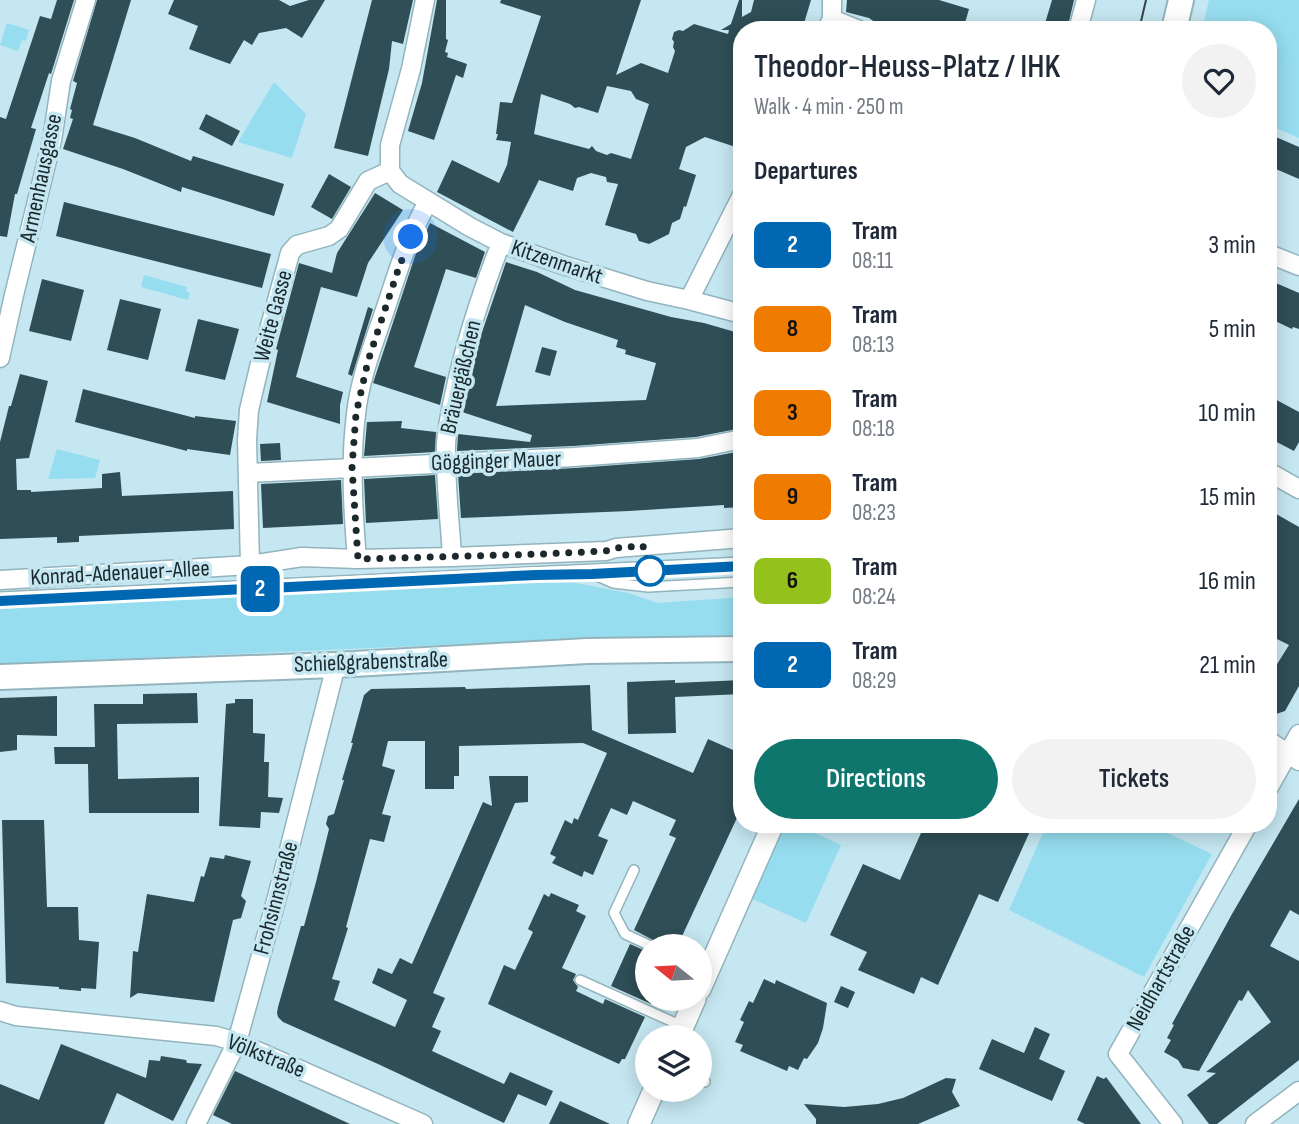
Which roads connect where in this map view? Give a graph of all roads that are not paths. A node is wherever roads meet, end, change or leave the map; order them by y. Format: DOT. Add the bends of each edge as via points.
graph roads {
  1 [pos="86,0"];
  2 [pos="425,0"];
  3 [pos="832,0"];
  4 [pos="1086,0"];
  5 [pos="1181,0"];
  6 [pos="829,21"];
  7 [pos="1080,21"];
  8 [pos="1176,21"];
  9 [pos="390,171"];
  10 [pos="428,202"];
  11 [pos="733,216"];
  12 [pos="501,243"];
  13 [pos="1277,257"];
  14 [pos="1299,266"];
  15 [pos="689,300"];
  16 [pos="733,312"];
  17 [pos="0,358"];
  18 [pos="733,441"];
  19 [pos="446,462"];
  20 [pos="352,467"];
  21 [pos="249,473"];
  22 [pos="1277,477"];
  23 [pos="1299,489"];
  24 [pos="733,539"];
  25 [pos="452,557"];
  26 [pos="358,559"];
  27 [pos="733,562"];
  28 [pos="250,565"];
  29 [pos="583,570"];
  30 [pos="0,580"];
  31 [pos="733,582"];
  32 [pos="0,597"];
  33 [pos="733,649"];
  34 [pos="336,665"];
  35 [pos="0,677"];
  36 [pos="1299,734"];
  37 [pos="1277,746"];
  38 [pos="1293,757"];
  39 [pos="1277,777"];
  40 [pos="769,833"];
  41 [pos="1243,833"];
  42 [pos="634,870"];
  43 [pos="635,939"];
  44 [pos="712,956"];
  45 [pos="580,980"];
  46 [pos="8,1013"];
  47 [pos="667,1025"];
  48 [pos="237,1042"];
  49 [pos="1299,1091"];
  50 [pos="649,1102"];
  51 [pos="196,1124"];
  52 [pos="423,1124"];
  53 [pos="639,1124"];
  54 [pos="1173,1124"];
  55 [pos="1255,1124"];
  1 -- 17 [label="street, Armenhausgasse" via="61,81 52,140"];
  2 -- 9 [label="street" via="390,145"];
  3 -- 6 [label="street"];
  4 -- 7 [label="street"];
  5 -- 8 [label="main road"];
  9 -- 10 [label="street, Kitzenmarkt" via="400,184"];
  9 -- 21 [label="street, Weite Gasse" via="368,181 339,229 297,245 290,253 249,410"];
  10 -- 12 [label="street, Kitzenmarkt"];
  10 -- 20 [label="street" via="399,267 368,361 356,414"];
  11 -- 15 [label="street"];
  12 -- 15 [label="street, Kitzenmarkt" via="647,291"];
  12 -- 19 [label="street, Bräuergäßchen" via="464,350 448,423"];
  13 -- 14 [label="street"];
  15 -- 16 [label="street, Kitzenmarkt"];
  18 -- 19 [label="street, Gögginger Mauer" via="698,448"];
  19 -- 20 [label="street, Gögginger Mauer"];
  19 -- 25 [label="street, Bräuergäßchen"];
  20 -- 21 [label="street, Gögginger Mauer"];
  20 -- 26 [label="street"];
  21 -- 28 [label="street, Weite Gasse"];
  22 -- 23 [label="street"];
  24 -- 25 [label="street, Konrad-Adenauer-Allee" via="606,551"];
  25 -- 26 [label="street, Konrad-Adenauer-Allee"];
  26 -- 28 [label="street, Konrad-Adenauer-Allee" via="302,557"];
  27 -- 29 [label="lane"];
  28 -- 30 [label="street, Konrad-Adenauer-Allee"];
  29 -- 31 [label="lane" via="613,583 648,587"];
  29 -- 32 [label="lane"];
  33 -- 34 [label="main road, Schießgrabenstraße" via="587,651"];
  34 -- 35 [label="main road, Schießgrabenstraße"];
  34 -- 48 [label="street, Frohsinnstraße"];
  36 -- 38 [label="street"];
  37 -- 38 [label="street"];
  38 -- 39 [label="street"];
  40 -- 44 [label="street"];
  41 -- 54 [label="street, Neidhartstraße" via="1118,1054"];
  42 -- 43 [label="lane" via="614,913 625,934"];
  45 -- 47 [label="lane"];
  46 -- 48 [label="street, Völkstraße"];
  48 -- 51 [label="street, Frohsinnstraße"];
  48 -- 52 [label="street, Völkstraße"];
  49 -- 55 [label="street"];
  50 -- 53 [label="street"];
}
